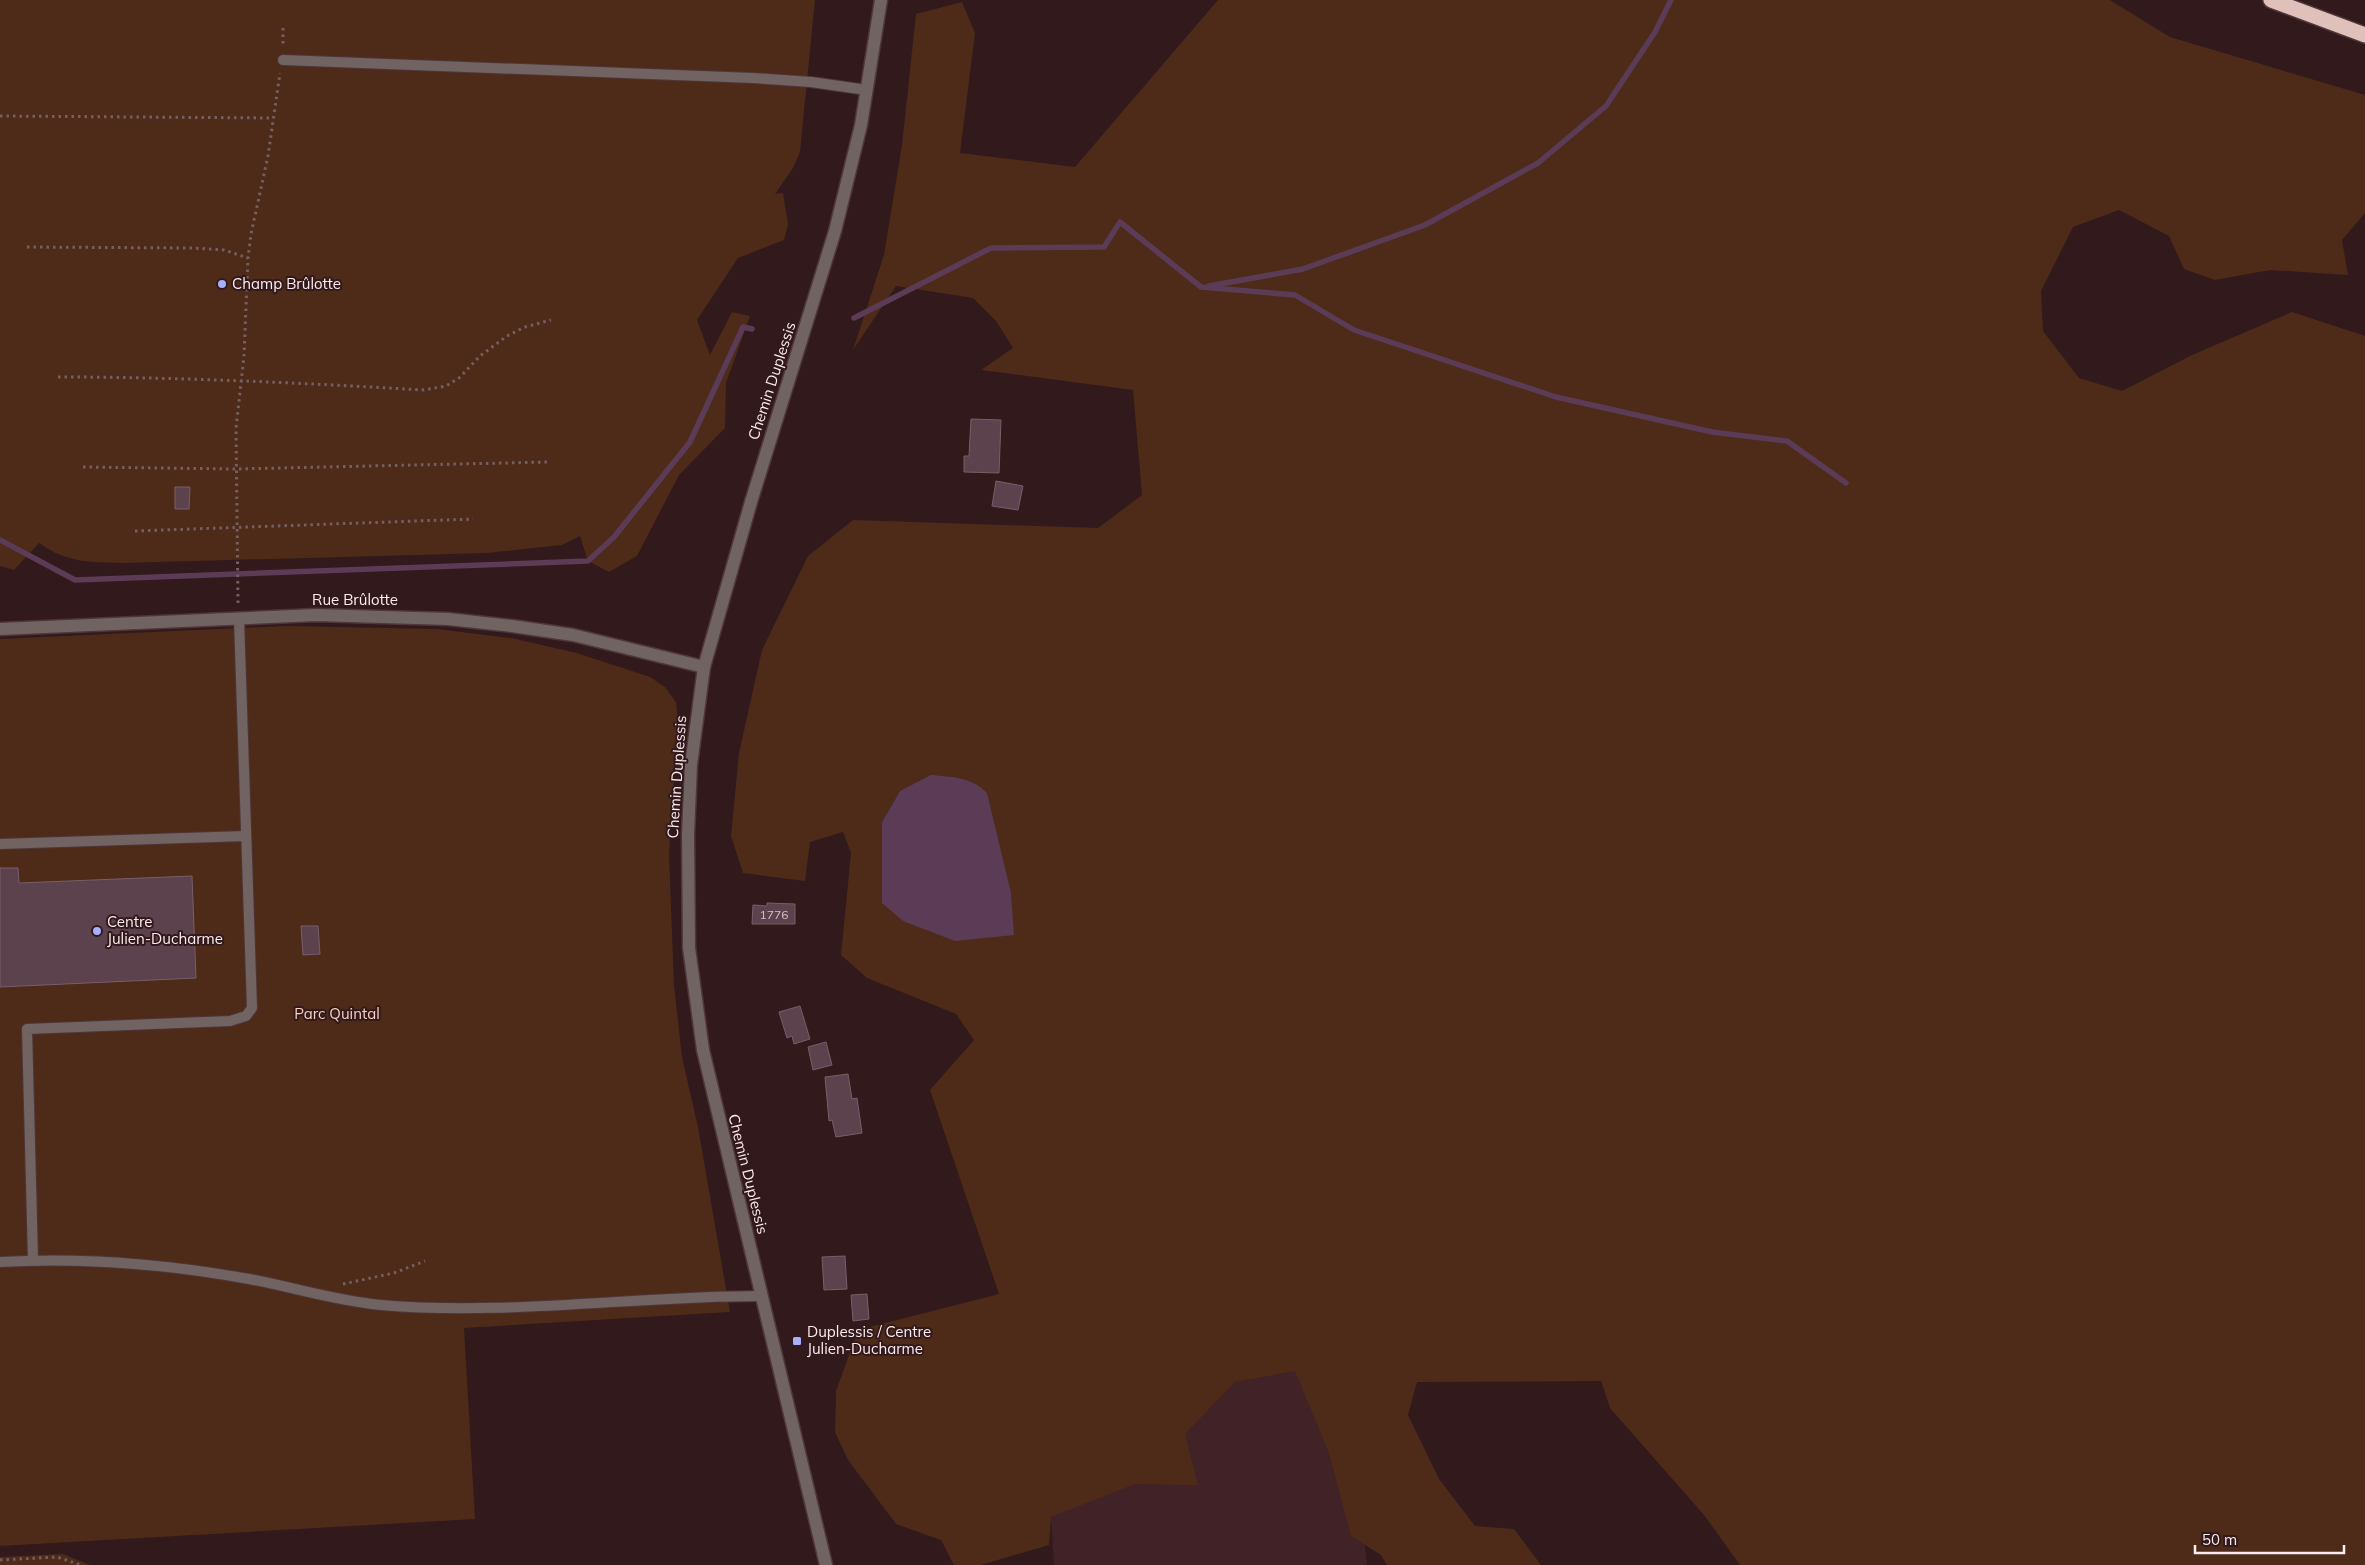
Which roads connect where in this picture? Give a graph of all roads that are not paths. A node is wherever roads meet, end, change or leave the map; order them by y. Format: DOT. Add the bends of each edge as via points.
graph roads {
  1 [pos="881,0"];
  2 [pos="2270,0"];
  3 [pos="2365,35"];
  4 [pos="283,60"];
  5 [pos="868,90"];
  6 [pos="239,619"];
  7 [pos="0,629"];
  8 [pos="704,667"];
  9 [pos="246,836"];
  10 [pos="0,844"];
  11 [pos="33,1260"];
  12 [pos="0,1262"];
  13 [pos="761,1296"];
  14 [pos="826,1565"];
  1 -- 5 [label="street, Chemin Duplessis"];
  2 -- 3 [label="highway"];
  4 -- 5 [label="lane" via="744,77"];
  5 -- 8 [label="street, Chemin Duplessis" via="824,272 756,486"];
  6 -- 7 [label="street, Rue Brûlotte"];
  6 -- 8 [label="street, Rue Brûlotte" via="351,615 466,620 573,635"];
  6 -- 9 [label="lane"];
  8 -- 13 [label="street, Chemin Duplessis" via="691,765 689,948 703,1050"];
  9 -- 10 [label="lane"];
  9 -- 11 [label="lane" via="252,1008 246,1016 230,1021 27,1029"];
  11 -- 12 [label="lane"];
  11 -- 13 [label="lane" via="165,1266 250,1279 350,1301 418,1308"];
  13 -- 14 [label="street, Chemin Duplessis"];
}
